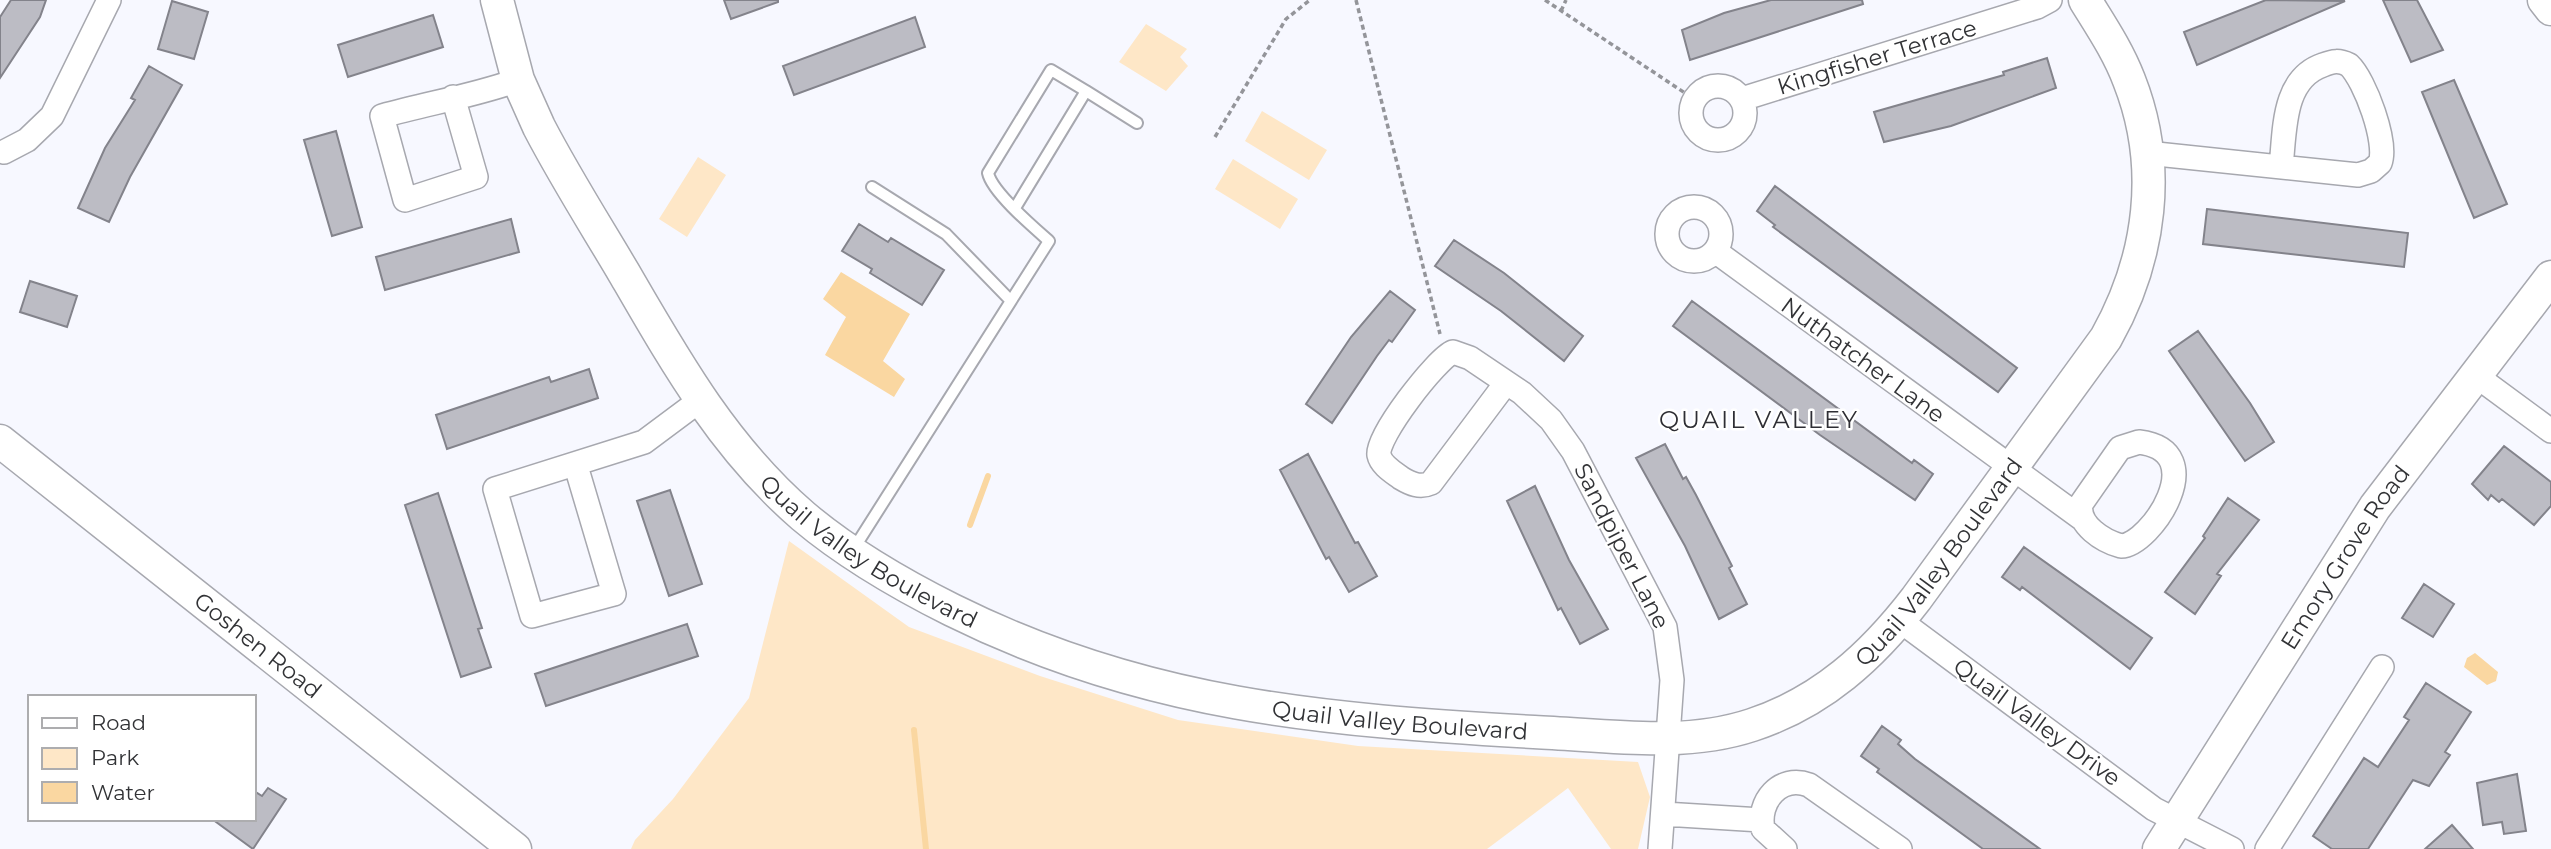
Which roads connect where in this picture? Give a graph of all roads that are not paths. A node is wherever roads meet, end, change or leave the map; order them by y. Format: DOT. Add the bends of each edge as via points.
graph roads {
  1 [pos="109,0"];
  2 [pos="497,0"];
  3 [pos="2050,0"];
  4 [pos="2085,0"];
  5 [pos="2544,0"];
  6 [pos="2551,9"];
  7 [pos="518,80"];
  8 [pos="1086,91"];
  9 [pos="453,97"];
  10 [pos="1742,99"];
  11 [pos="1137,123"];
  12 [pos="4,152"];
  13 [pos="2147,153"];
  14 [pos="2280,167"];
  15 [pos="872,187"];
  16 [pos="1016,208"];
  17 [pos="1715,251"];
  18 [pos="2551,277"];
  19 [pos="1011,301"];
  20 [pos="2474,375"];
  21 [pos="1506,383"];
  22 [pos="699,401"];
  23 [pos="2551,431"];
  24 [pos="0,441"];
  25 [pos="576,466"];
  26 [pos="2012,468"];
  27 [pos="2081,517"];
  28 [pos="852,552"];
  29 [pos="1899,621"];
  30 [pos="2382,667"];
  31 [pos="1667,737"];
  32 [pos="1664,814"];
  33 [pos="1761,820"];
  34 [pos="2177,821"];
  35 [pos="516,849"];
  36 [pos="1660,849"];
  37 [pos="1785,849"];
  38 [pos="1900,849"];
  39 [pos="2159,849"];
  40 [pos="2232,849"];
  41 [pos="2267,849"];
  1 -- 12 [label="street" via="52,116"];
  2 -- 7 [label="street, Quail Valley Boulevard"];
  3 -- 10 [label="street, Kingfisher Terrace"];
  4 -- 13 [label="street, Quail Valley Boulevard" via="2130,81"];
  5 -- 6 [label="street"];
  7 -- 9 [label="street"];
  7 -- 22 [label="street, Quail Valley Boulevard" via="554,154"];
  8 -- 11 [label="lane"];
  8 -- 16 [label="lane"];
  8 -- 16 [label="lane" via="1051,69 991,165 989,178"];
  9 -- 9 [label="street" via="382,116 405,200 476,177"];
  10 -- 10 [label="street" via="1721,86 1706,88 1694,99 1693,125 1707,138 1731,137 1741,128"];
  13 -- 14 [label="street"];
  13 -- 26 [label="street, Quail Valley Boulevard" via="2146,227 2123,306 2099,348"];
  14 -- 14 [label="street" via="2358,175 2380,163 2381,137 2349,65 2334,61 2301,78 2289,107"];
  15 -- 19 [label="lane" via="946,234"];
  16 -- 19 [label="lane" via="1048,241"];
  17 -- 26 [label="street, Nuthatcher Lane"];
  18 -- 20 [label="street, Emory Grove Road"];
  19 -- 28 [label="lane"];
  20 -- 23 [label="street"];
  20 -- 34 [label="street, Emory Grove Road" via="2360,528"];
  21 -- 21 [label="street, Sandpiper Lane" via="1460,352 1446,355 1379,446 1385,466 1412,484 1433,482"];
  21 -- 31 [label="street, Sandpiper Lane" via="1538,407 1567,442 1660,614 1671,656"];
  22 -- 25 [label="street" via="643,442"];
  22 -- 28 [label="street, Quail Valley Boulevard" via="782,497"];
  24 -- 35 [label="street, Goshen Road"];
  25 -- 25 [label="street" via="495,489 532,616 614,594"];
  26 -- 27 [label="street, Nuthatcher Lane"];
  26 -- 29 [label="street, Quail Valley Boulevard"];
  27 -- 27 [label="street" via="2113,543 2125,546 2133,542 2172,492 2176,473 2171,461 2146,443 2128,443 2083,499"];
  28 -- 31 [label="street, Quail Valley Boulevard" via="905,586 988,627 1075,662 1191,695 1331,718"];
  29 -- 31 [label="street, Quail Valley Boulevard" via="1844,677 1794,708 1740,729"];
  29 -- 34 [label="street, Quail Valley Drive" via="2154,809"];
  30 -- 41 [label="street"];
  31 -- 32 [label="street, Sandpiper Lane"];
  32 -- 33 [label="street"];
  32 -- 36 [label="street, Sandpiper Lane"];
  33 -- 37 [label="street" via="1763,830"];
  33 -- 38 [label="street" via="1764,805 1774,792 1800,782"];
  34 -- 39 [label="street, Emory Grove Road"];
  34 -- 40 [label="street, Quail Valley Drive"];
}
